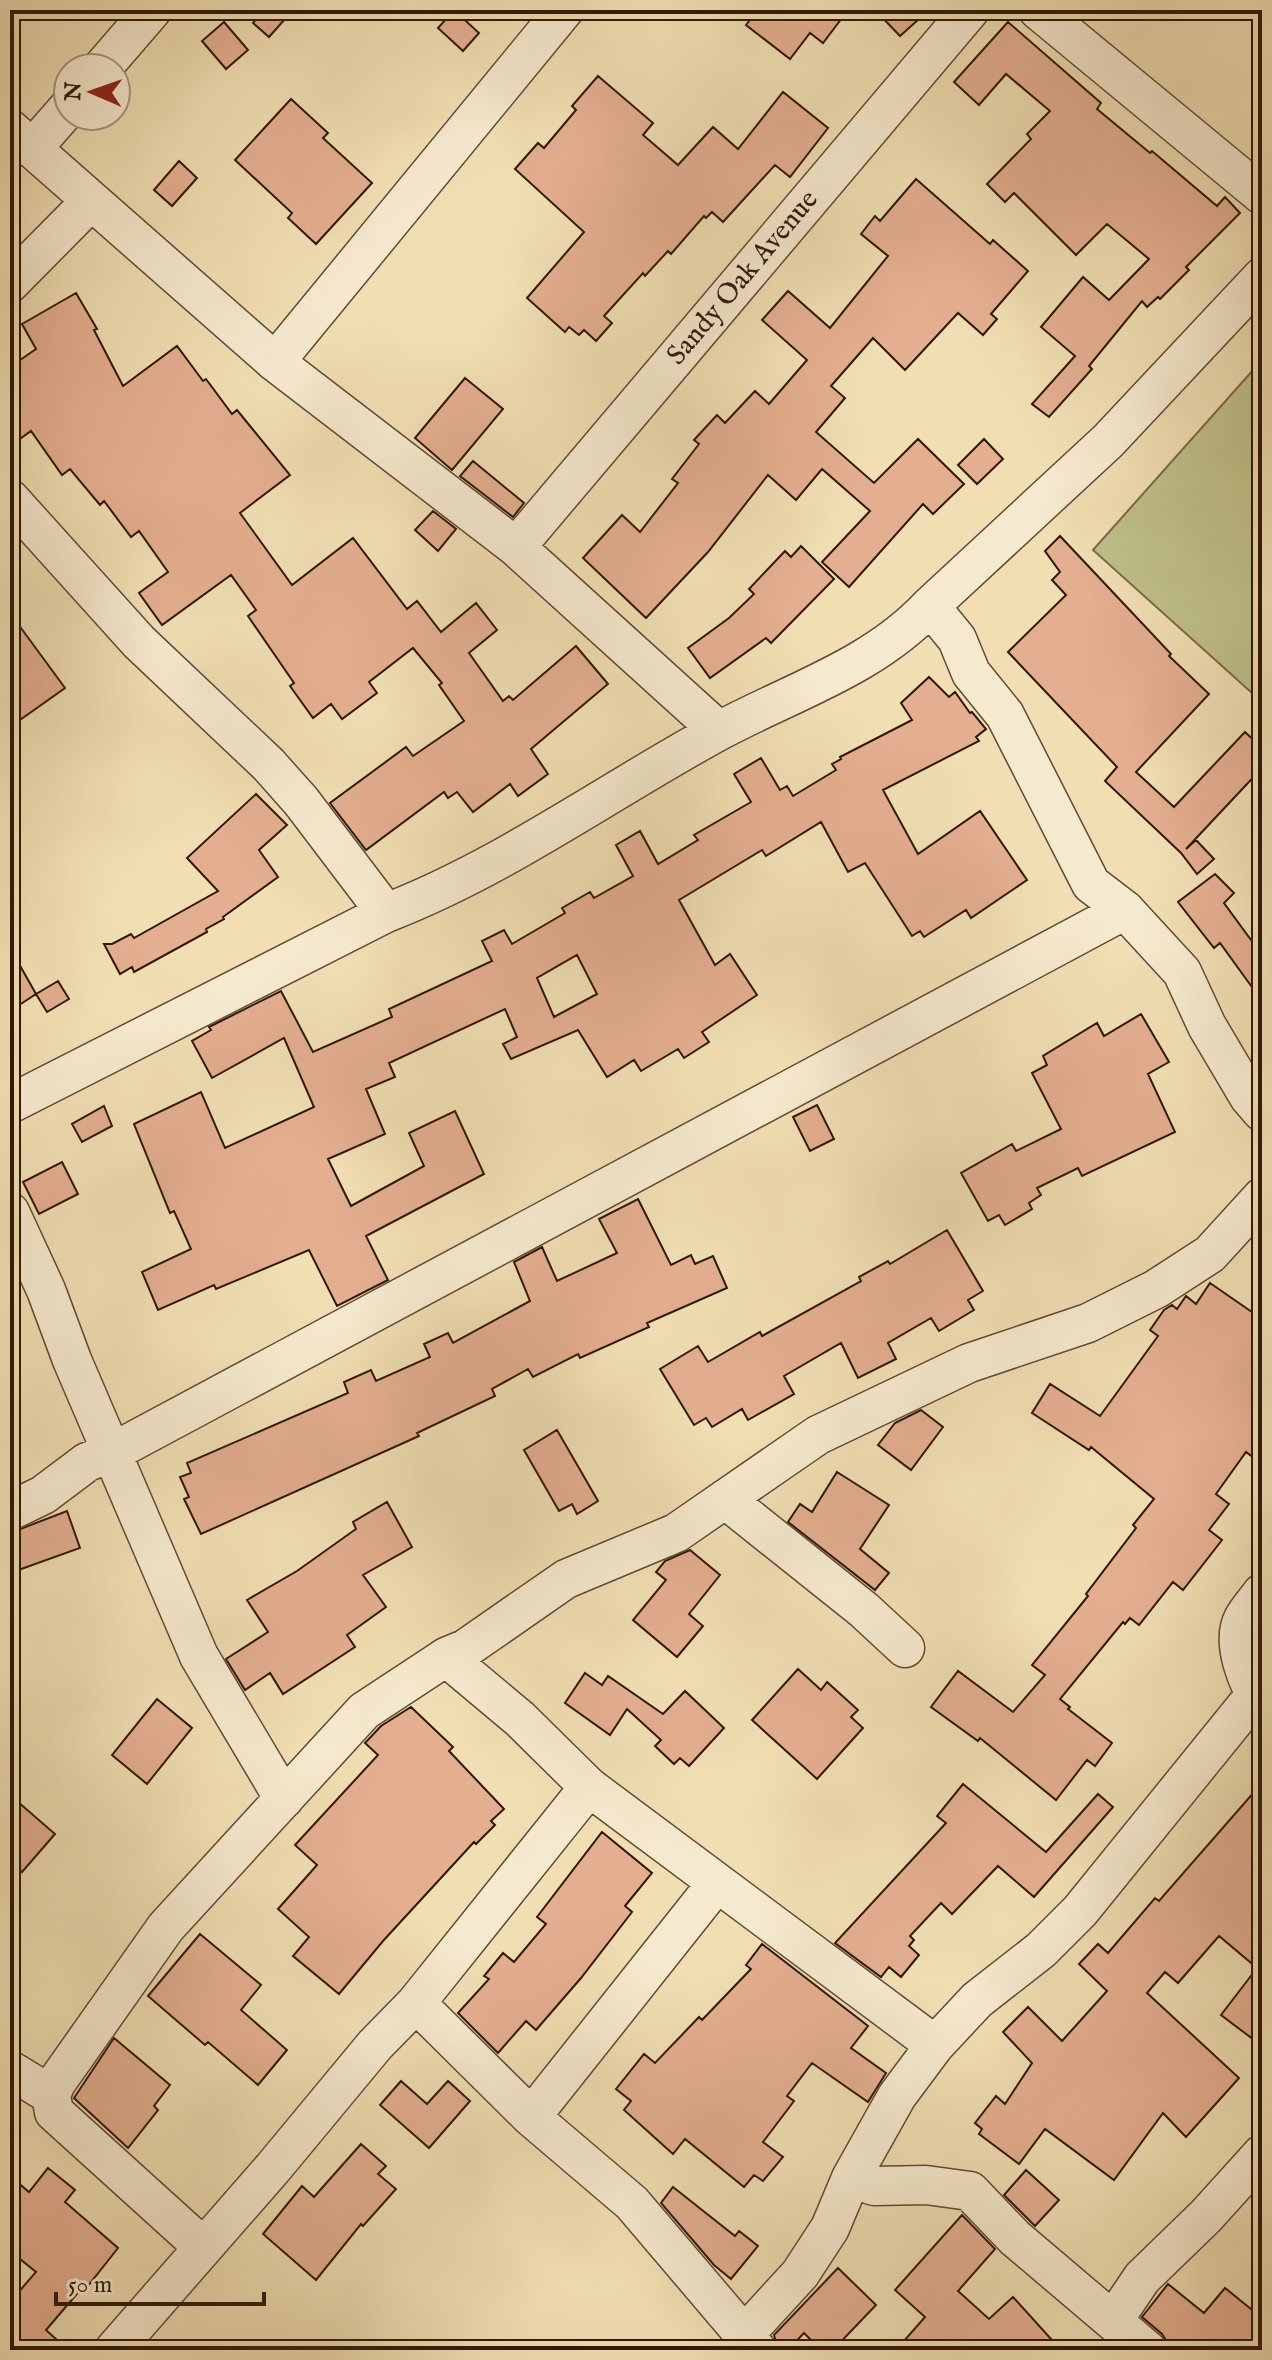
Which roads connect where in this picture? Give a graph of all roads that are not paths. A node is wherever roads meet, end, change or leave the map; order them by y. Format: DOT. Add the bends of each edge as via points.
graph roads {
  1 [pos="152,10"];
  2 [pos="564,10"];
  3 [pos="970,10"];
  4 [pos="1038,10"];
  5 [pos="116,52"];
  6 [pos="52,119"];
  7 [pos="21,139"];
  8 [pos="1262,195"];
  9 [pos="91,201"];
  10 [pos="1262,277"];
  11 [pos="10,283"];
  12 [pos="275,362"];
  13 [pos="10,499"];
  14 [pos="516,547"];
  15 [pos="930,606"];
  16 [pos="719,731"];
  17 [pos="1125,910"];
  18 [pos="386,913"];
  19 [pos="10,1104"];
  20 [pos="1262,1112"];
  21 [pos="1262,1197"];
  22 [pos="10,1212"];
  23 [pos="111,1453"];
  24 [pos="725,1499"];
  25 [pos="10,1511"];
  26 [pos="1262,1593"];
  27 [pos="905,1648"];
  28 [pos="446,1657"];
  29 [pos="1259,1699"];
  30 [pos="589,1787"];
  31 [pos="284,1799"];
  32 [pos="716,1884"];
  33 [pos="416,2003"];
  34 [pos="935,2045"];
  35 [pos="10,2070"];
  36 [pos="51,2095"];
  37 [pos="531,2117"];
  38 [pos="1262,2154"];
  39 [pos="851,2178"];
  40 [pos="203,2247"];
  41 [pos="1113,2321"];
  42 [pos="751,2342"];
  43 [pos="114,2350"];
  44 [pos="1147,2350"];
  1 -- 5 [label="street"];
  2 -- 12 [label="street"];
  3 -- 14 [label="street, Sandy Oak Avenue"];
  4 -- 8 [label="street"];
  6 -- 7 [label="street"];
  7 -- 9 [label="street"];
  9 -- 11 [label="street"];
  9 -- 12 [label="street"];
  10 -- 15 [label="street" via="1108,441"];
  12 -- 14 [label="street"];
  13 -- 18 [label="street" via="139,642 268,764"];
  14 -- 16 [label="street"];
  15 -- 16 [label="street" via="908,630 861,662"];
  15 -- 17 [label="street" via="957,639 971,673 1005,715 1091,884"];
  16 -- 18 [label="street" via="438,893"];
  17 -- 20 [label="street" via="1182,972 1207,1026"];
  17 -- 23 [label="street"];
  18 -- 19 [label="street"];
  21 -- 24 [label="street" via="1210,1254 1156,1289 1088,1323 969,1363 818,1435"];
  22 -- 23 [label="street"];
  23 -- 25 [label="street" via="87,1462 43,1495"];
  23 -- 31 [label="street" via="199,1656"];
  24 -- 27 [label="street"];
  24 -- 28 [label="street" via="676,1533 566,1579"];
  26 -- 29 [label="street" via="1241,1622 1241,1663"];
  28 -- 30 [label="street"];
  28 -- 31 [label="street" via="364,1711"];
  29 -- 34 [label="street" via="1080,1911 1041,1950 977,2000"];
  30 -- 32 [label="street"];
  30 -- 33 [label="street"];
  31 -- 36 [label="street" via="166,1927"];
  32 -- 34 [label="street"];
  32 -- 37 [label="street"];
  33 -- 37 [label="street"];
  33 -- 40 [label="street"];
  34 -- 39 [label="street" via="897,2096"];
  35 -- 36 [label="street"];
  36 -- 40 [label="street" via="54,2112"];
  37 -- 42 [label="street" via="632,2203"];
  38 -- 41 [label="street" via="1142,2278"];
  39 -- 41 [label="street" via="874,2186 970,2191 1015,2238"];
  39 -- 42 [label="street" via="830,2228"];
  40 -- 43 [label="street"];
  41 -- 44 [label="street"];
}
